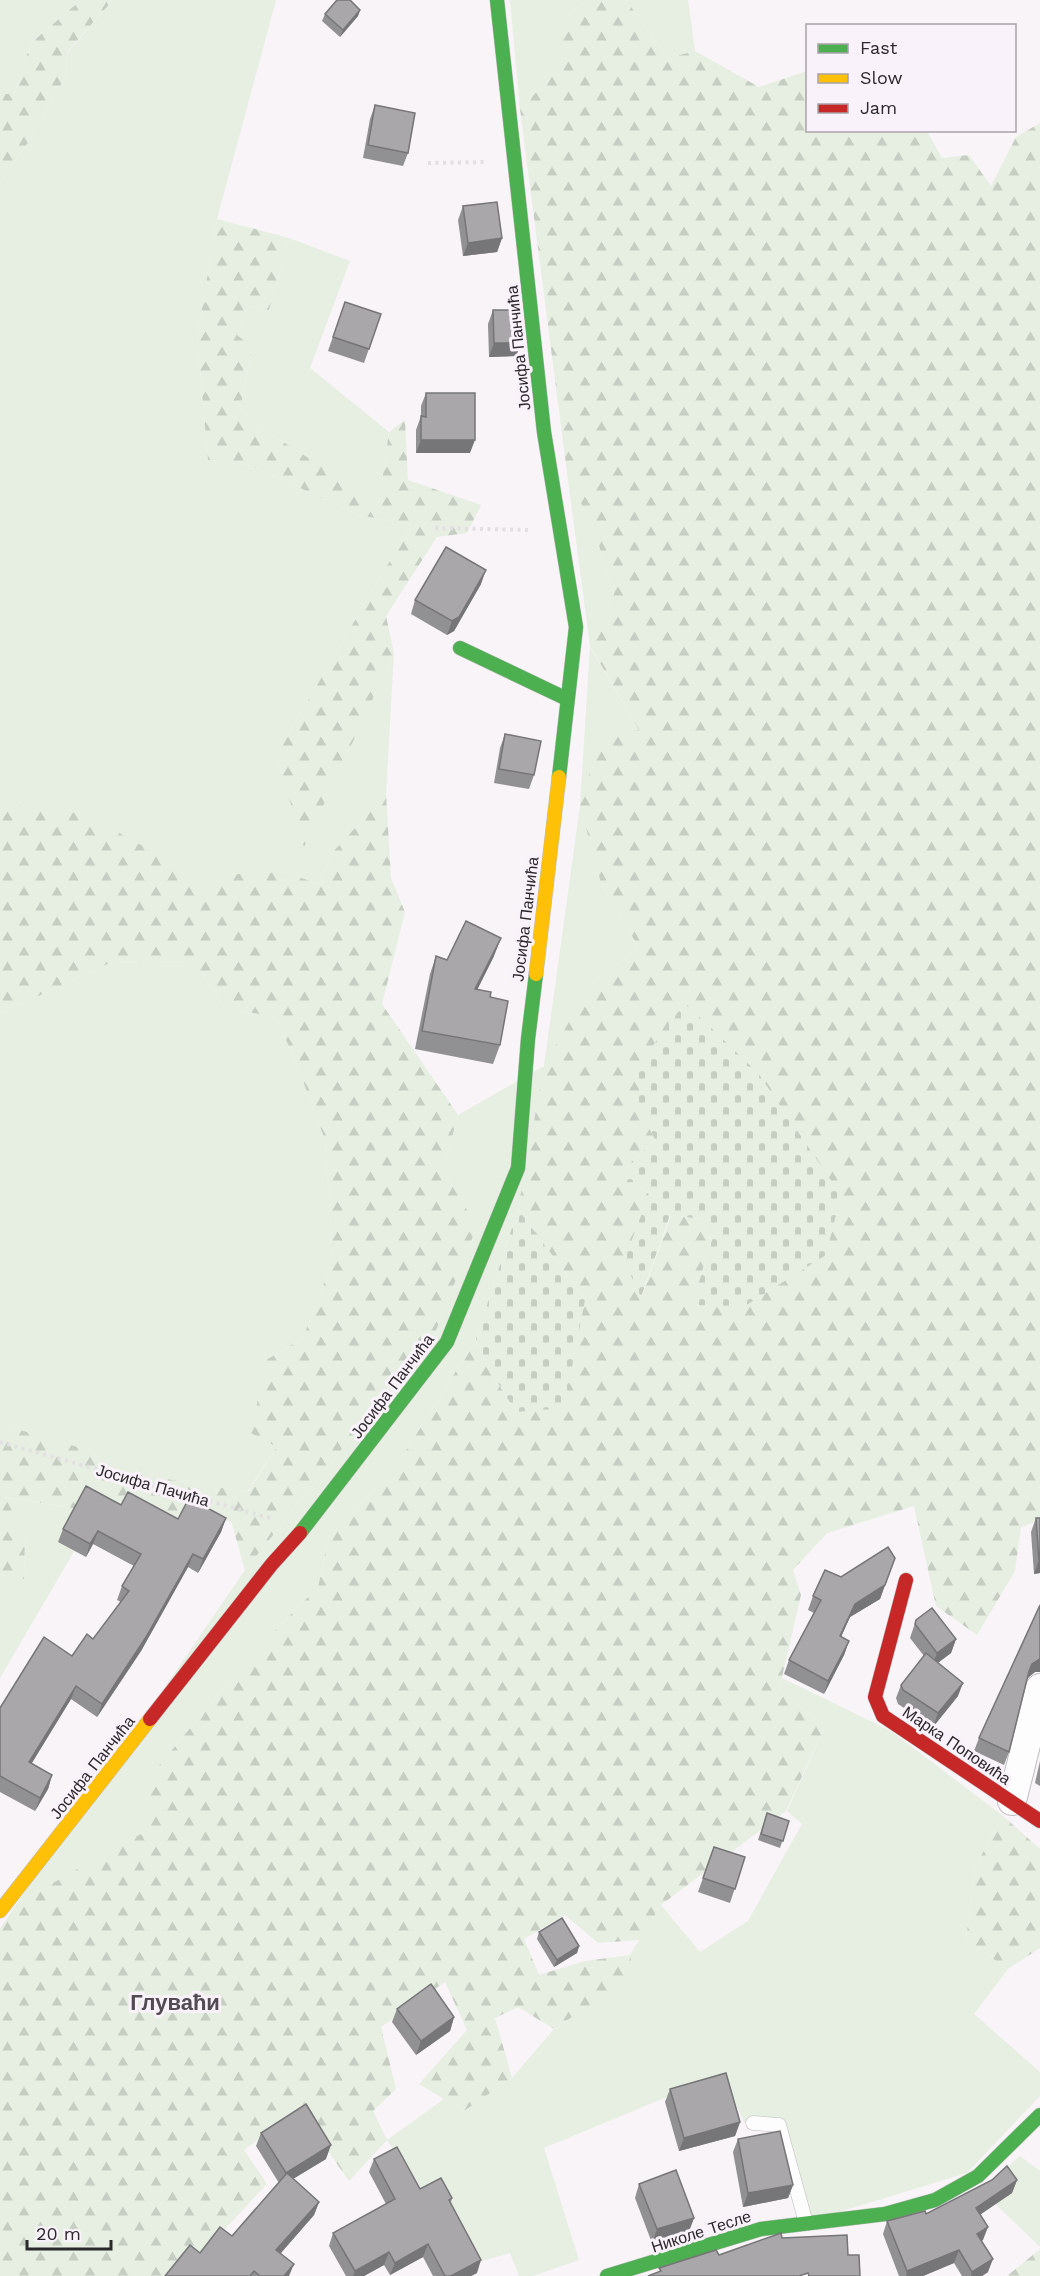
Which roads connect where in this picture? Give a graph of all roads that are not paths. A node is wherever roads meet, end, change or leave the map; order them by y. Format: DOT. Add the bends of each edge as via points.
graph roads {
  1 [pos="497,0"];
  2 [pos="460,648"];
  3 [pos="567,699"];
  4 [pos="906,1580"];
  5 [pos="1040,1688"];
  6 [pos="1012,1802"];
  7 [pos="1040,1821"];
  8 [pos="0,1911"];
  9 [pos="1040,2115"];
  10 [pos="753,2123"];
  11 [pos="806,2223"];
  12 [pos="607,2276"];
  1 -- 3 [label="street, Јосифа Панчића" via="544,432 576,627"];
  2 -- 3 [label="street"];
  3 -- 8 [label="street, Јосифа Панчића" via="528,1039 518,1168 447,1342 305,1528 272,1564"];
  4 -- 6 [label="street, Марка Поповића" via="874,1697 883,1716"];
  5 -- 6 [label="street"];
  6 -- 7 [label="street, Марка Поповића"];
  9 -- 11 [label="street, Николе Тесле" via="978,2176 935,2200 885,2214"];
  10 -- 11 [label="lane" via="779,2125"];
  11 -- 12 [label="street, Николе Тесле" via="761,2229"];
}
